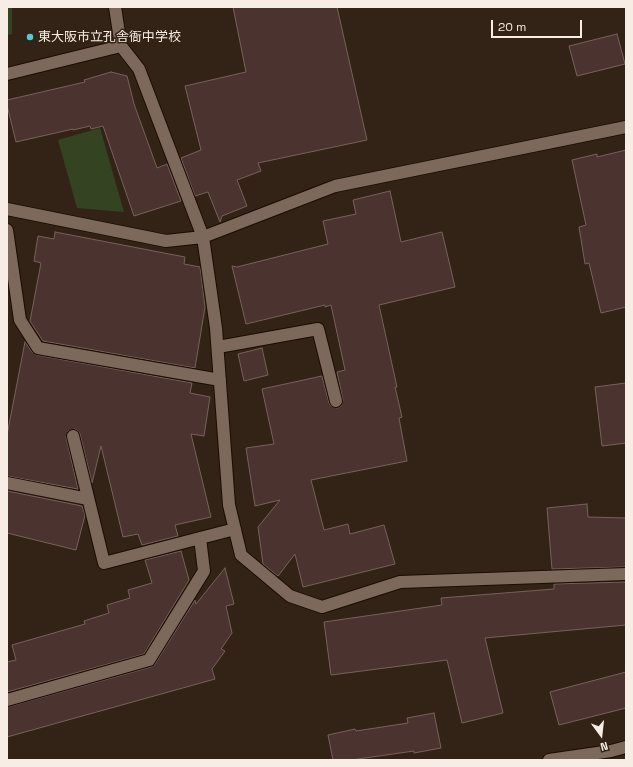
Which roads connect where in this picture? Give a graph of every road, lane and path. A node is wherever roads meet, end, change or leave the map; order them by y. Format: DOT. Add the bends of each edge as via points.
graph roads {
  1 [pos="114,7"];
  2 [pos="121,46"];
  3 [pos="7,74"];
  4 [pos="626,127"];
  5 [pos="7,209"];
  6 [pos="7,230"];
  7 [pos="203,237"];
  8 [pos="218,347"];
  9 [pos="220,380"];
  10 [pos="336,401"];
  11 [pos="73,436"];
  12 [pos="7,483"];
  13 [pos="88,499"];
  14 [pos="235,528"];
  15 [pos="200,538"];
  16 [pos="626,574"];
  17 [pos="7,700"];
  18 [pos="626,747"];
  19 [pos="549,760"];
  1 -- 2 [label="street"];
  2 -- 3 [label="street"];
  2 -- 7 [label="street" via="139,69"];
  4 -- 7 [label="street" via="335,186"];
  5 -- 7 [label="street" via="166,241"];
  6 -- 9 [label="street" via="20,320 38,348"];
  7 -- 8 [label="street"];
  8 -- 9 [label="street"];
  8 -- 10 [label="street" via="318,329"];
  9 -- 14 [label="street" via="229,504"];
  11 -- 13 [label="street"];
  12 -- 13 [label="street"];
  13 -- 15 [label="street" via="104,563"];
  14 -- 15 [label="street"];
  14 -- 16 [label="street" via="241,555 290,596 322,607 400,582"];
  15 -- 17 [label="street" via="204,571 148,660"];
  18 -- 19 [label="street"];
}
